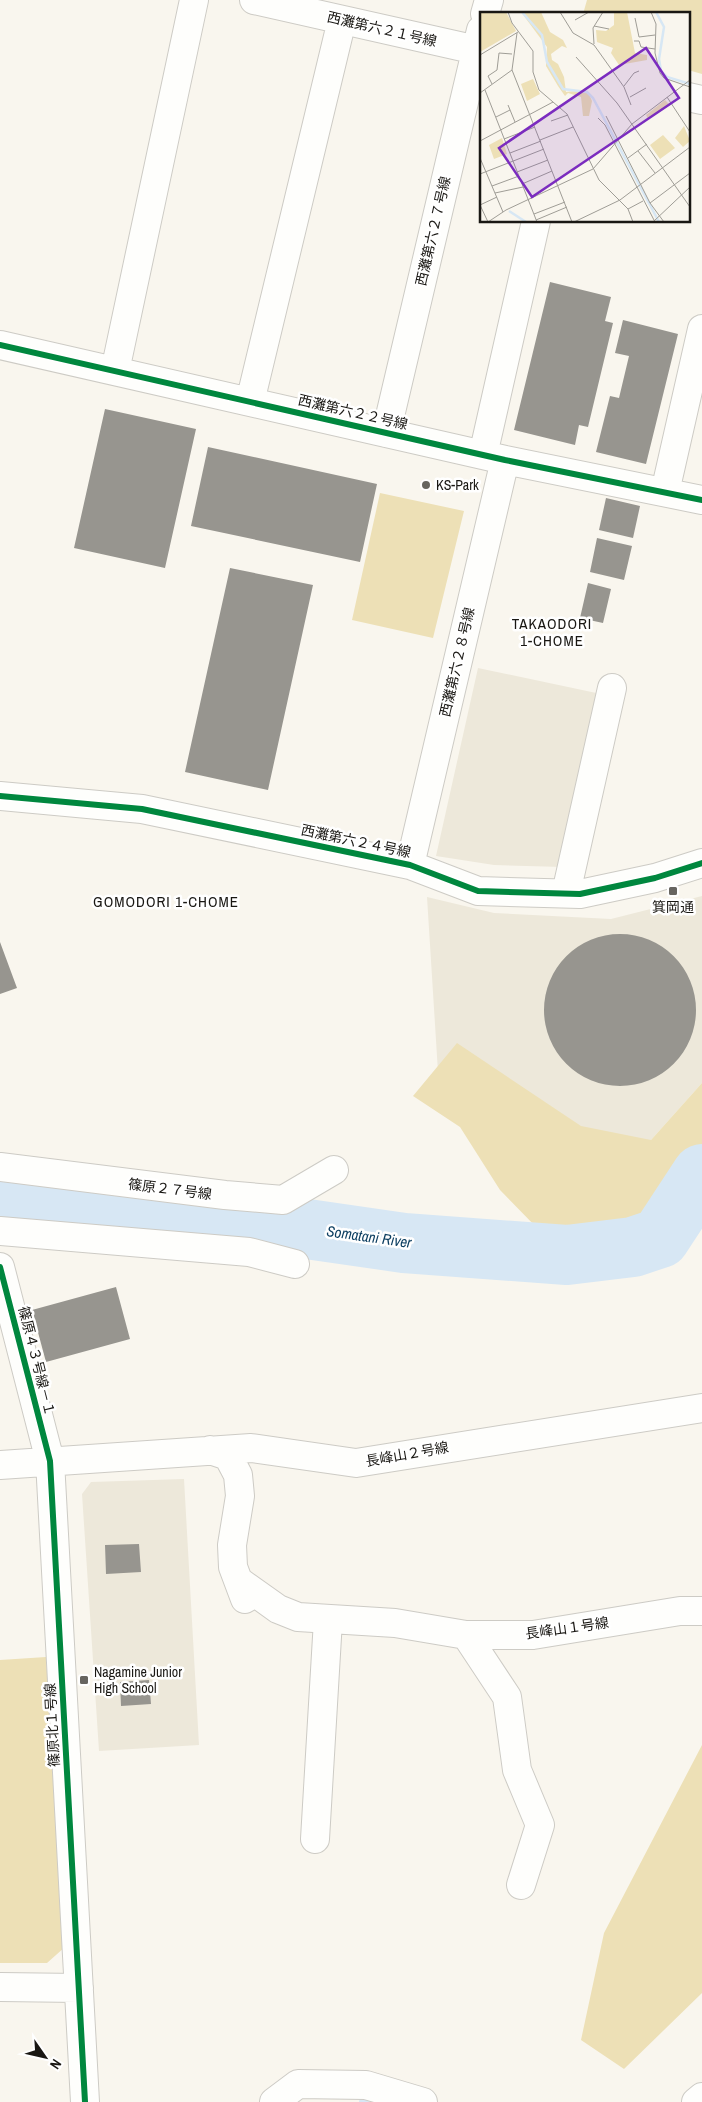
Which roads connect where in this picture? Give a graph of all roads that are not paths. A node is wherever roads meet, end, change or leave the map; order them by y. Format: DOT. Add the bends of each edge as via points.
graph roads {
  1 [pos="194,0"];
  2 [pos="254,0"];
  3 [pos="288,4"];
  4 [pos="342,20"];
  5 [pos="479,44"];
  6 [pos="536,222"];
  7 [pos="702,329"];
  8 [pos="0,345"];
  9 [pos="115,371"];
  10 [pos="250,402"];
  11 [pos="386,433"];
  12 [pos="494,457"];
  13 [pos="665,492"];
  14 [pos="702,500"];
  15 [pos="612,688"];
  16 [pos="0,796"];
  17 [pos="702,863"];
  18 [pos="410,865"];
  19 [pos="566,894"];
  20 [pos="0,1167"];
  21 [pos="334,1170"];
  22 [pos="0,1231"];
  23 [pos="295,1264"];
  24 [pos="0,1266"];
  25 [pos="702,1408"];
  26 [pos="210,1450"];
  27 [pos="50,1461"];
  28 [pos="0,1465"];
  29 [pos="702,1611"];
  30 [pos="328,1629"];
  31 [pos="466,1635"];
  32 [pos="315,1839"];
  33 [pos="521,1885"];
  34 [pos="0,1986"];
  35 [pos="79,1988"];
  36 [pos="702,2097"];
  37 [pos="85,2102"];
  38 [pos="274,2102"];
  39 [pos="422,2102"];
  40 [pos="696,2102"];
  1 -- 9 [label="street"];
  2 -- 3 [label="street, 西灘第六２１号線"];
  3 -- 4 [label="street, 西灘第六２１号線"];
  4 -- 5 [label="street, 西灘第六２１号線"];
  4 -- 10 [label="street"];
  5 -- 11 [label="street, 西灘第六２７号線"];
  6 -- 12 [label="street, 西灘第六２８号線"];
  7 -- 13 [label="street"];
  8 -- 9 [label="street, 西灘第六２２号線"];
  9 -- 10 [label="street, 西灘第六２２号線"];
  10 -- 11 [label="street, 西灘第六２２号線"];
  11 -- 12 [label="street, 西灘第六２２号線"];
  12 -- 13 [label="street, 西灘第六２２号線"];
  12 -- 18 [label="street, 西灘第六２８号線"];
  13 -- 14 [label="street, 西灘第六２２号線"];
  15 -- 19 [label="street"];
  16 -- 18 [label="street, 西灘第六２４号線" via="142,809"];
  17 -- 19 [label="street, 西灘第六２４号線" via="655,878"];
  18 -- 19 [label="street, 西灘第六２４号線" via="478,891"];
  20 -- 21 [label="street, 篠原２７号線" via="283,1200"];
  22 -- 23 [label="street" via="249,1252"];
  24 -- 27 [label="street, 篠原４３号線－１"];
  25 -- 26 [label="street, 長峰山２号線" via="356,1463 251,1448"];
  26 -- 27 [label="street, 長峰山２号線"];
  26 -- 30 [label="street, 長峰山１号線" via="228,1456 238,1475 240,1496 232,1545 233,1567 240,1582 278,1609"];
  27 -- 28 [label="street, 長峰山２号線"];
  27 -- 35 [label="street, 篠原北１号線"];
  29 -- 31 [label="street, 長峰山１号線" via="680,1611 533,1635"];
  30 -- 31 [label="street, 長峰山１号線" via="395,1623"];
  30 -- 32 [label="street"];
  31 -- 33 [label="street" via="507,1696 517,1770 540,1825"];
  34 -- 35 [label="street"];
  35 -- 37 [label="street, 篠原北１号線"];
  36 -- 40 [label="street"];
  38 -- 39 [label="street" via="298,2084 366,2085"];
}
